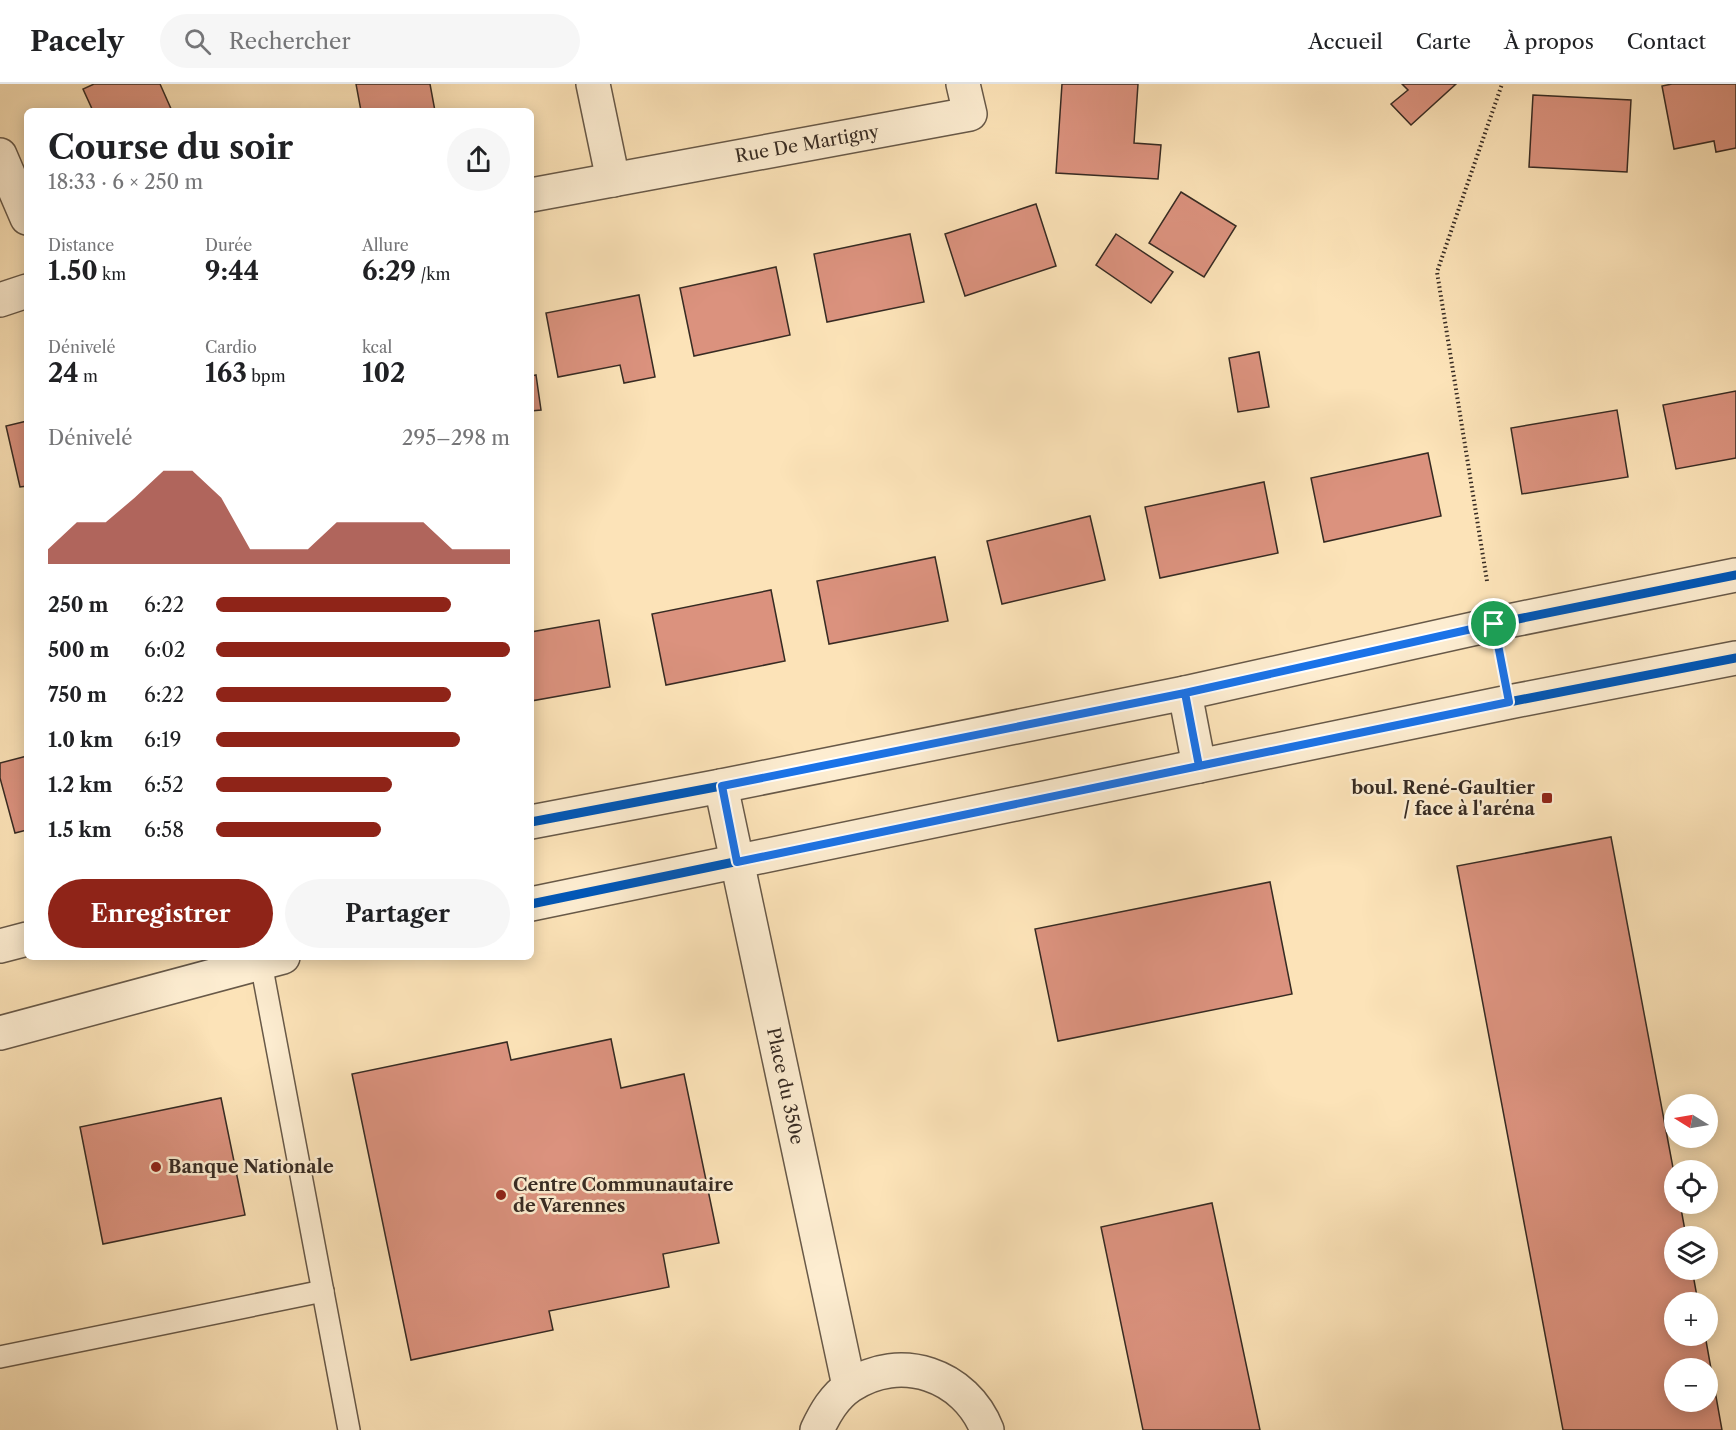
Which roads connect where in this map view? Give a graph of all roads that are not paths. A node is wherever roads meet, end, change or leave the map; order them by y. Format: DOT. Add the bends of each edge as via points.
graph roads {
  1 [pos="593,84"];
  2 [pos="963,84"];
  3 [pos="0,155"];
  4 [pos="614,180"];
  5 [pos="534,194"];
  6 [pos="24,211"];
  7 [pos="24,292"];
  8 [pos="0,300"];
  9 [pos="1736,575"];
  10 [pos="1736,658"];
  11 [pos="1185,693"];
  12 [pos="1199,766"];
  13 [pos="722,786"];
  14 [pos="534,821"];
  15 [pos="737,862"];
  16 [pos="534,903"];
  17 [pos="24,940"];
  18 [pos="0,946"];
  19 [pos="264,960"];
  20 [pos="268,960"];
  21 [pos="0,1033"];
  22 [pos="323,1291"];
  23 [pos="0,1357"];
  24 [pos="849,1386"];
  25 [pos="349,1430"];
  26 [pos="818,1430"];
  27 [pos="987,1430"];
  1 -- 4 [label="street"];
  2 -- 4 [label="street, Rue De Martigny" via="970,114"];
  3 -- 6 [label="street"];
  4 -- 5 [label="street, Rue De Martigny"];
  7 -- 8 [label="street"];
  9 -- 11 [label="street"];
  10 -- 12 [label="street"];
  11 -- 12 [label="street"];
  11 -- 13 [label="street"];
  12 -- 15 [label="street"];
  13 -- 14 [label="street"];
  13 -- 15 [label="street, Place du 350e"];
  15 -- 16 [label="street"];
  15 -- 24 [label="street, Place du 350e"];
  17 -- 18 [label="street"];
  19 -- 21 [label="street"];
  20 -- 22 [label="lane"];
  22 -- 23 [label="lane"];
  22 -- 25 [label="lane"];
  24 -- 26 [label="street" via="828,1407"];
  24 -- 27 [label="street" via="876,1373 907,1370 936,1376 962,1392 981,1415"];
}
